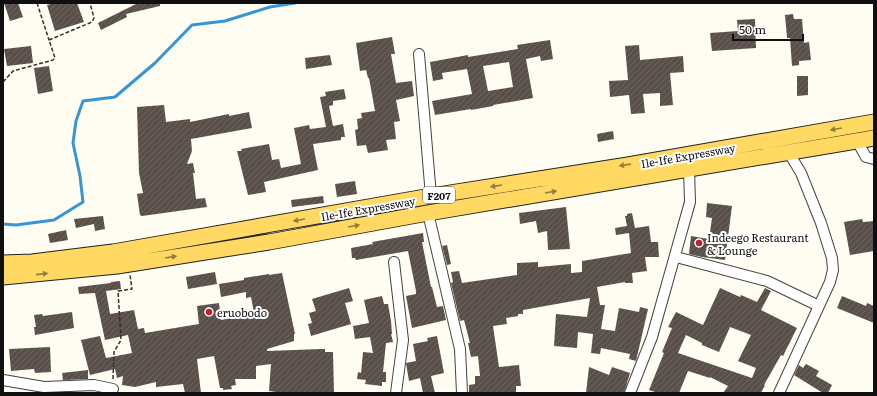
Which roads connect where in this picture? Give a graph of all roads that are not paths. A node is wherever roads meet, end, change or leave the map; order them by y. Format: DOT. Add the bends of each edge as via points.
graph roads {
  1 [pos="419,54"];
  2 [pos="874,122"];
  3 [pos="874,138"];
  4 [pos="857,140"];
  5 [pos="789,153"];
  6 [pos="874,159"];
  7 [pos="600,169"];
  8 [pos="689,169"];
  9 [pos="604,183"];
  10 [pos="431,196"];
  11 [pos="428,213"];
  12 [pos="676,256"];
  13 [pos="394,262"];
  14 [pos="3,263"];
  15 [pos="3,277"];
  16 [pos="819,306"];
  17 [pos="3,380"];
  18 [pos="37,389"];
  19 [pos="113,389"];
  20 [pos="396,393"];
  21 [pos="462,393"];
  22 [pos="630,393"];
  23 [pos="780,393"];
  1 -- 10 [label="street"];
  2 -- 7 [label="main road, Ile-Ife Expressway / F207, one-way"];
  3 -- 4 [label="main road, Ile-Ife Expressway / F207"];
  4 -- 5 [label="main road, Ile-Ife Expressway / F207"];
  4 -- 6 [label="street" via="866,157"];
  5 -- 8 [label="main road, Ile-Ife Expressway / F207"];
  5 -- 16 [label="street" via="801,173 832,258 833,270"];
  7 -- 9 [label="main road"];
  7 -- 10 [label="main road, Ile-Ife Expressway / F207, one-way"];
  8 -- 9 [label="main road, Ile-Ife Expressway / F207"];
  8 -- 12 [label="street" via="690,202"];
  11 -- 9 [label="main road, Ile-Ife Expressway / F207, one-way"];
  10 -- 14 [label="main road, Ile-Ife Expressway / F207, one-way" via="113,252"];
  15 -- 11 [label="main road, Ile-Ife Expressway / F207, one-way" via="117,266"];
  11 -- 21 [label="street" via="460,349"];
  12 -- 16 [label="street" via="767,281"];
  12 -- 22 [label="street" via="652,337"];
  13 -- 20 [label="street" via="403,340"];
  16 -- 23 [label="street"];
  17 -- 18 [label="street"];
  18 -- 19 [label="street" via="94,385"];
}
